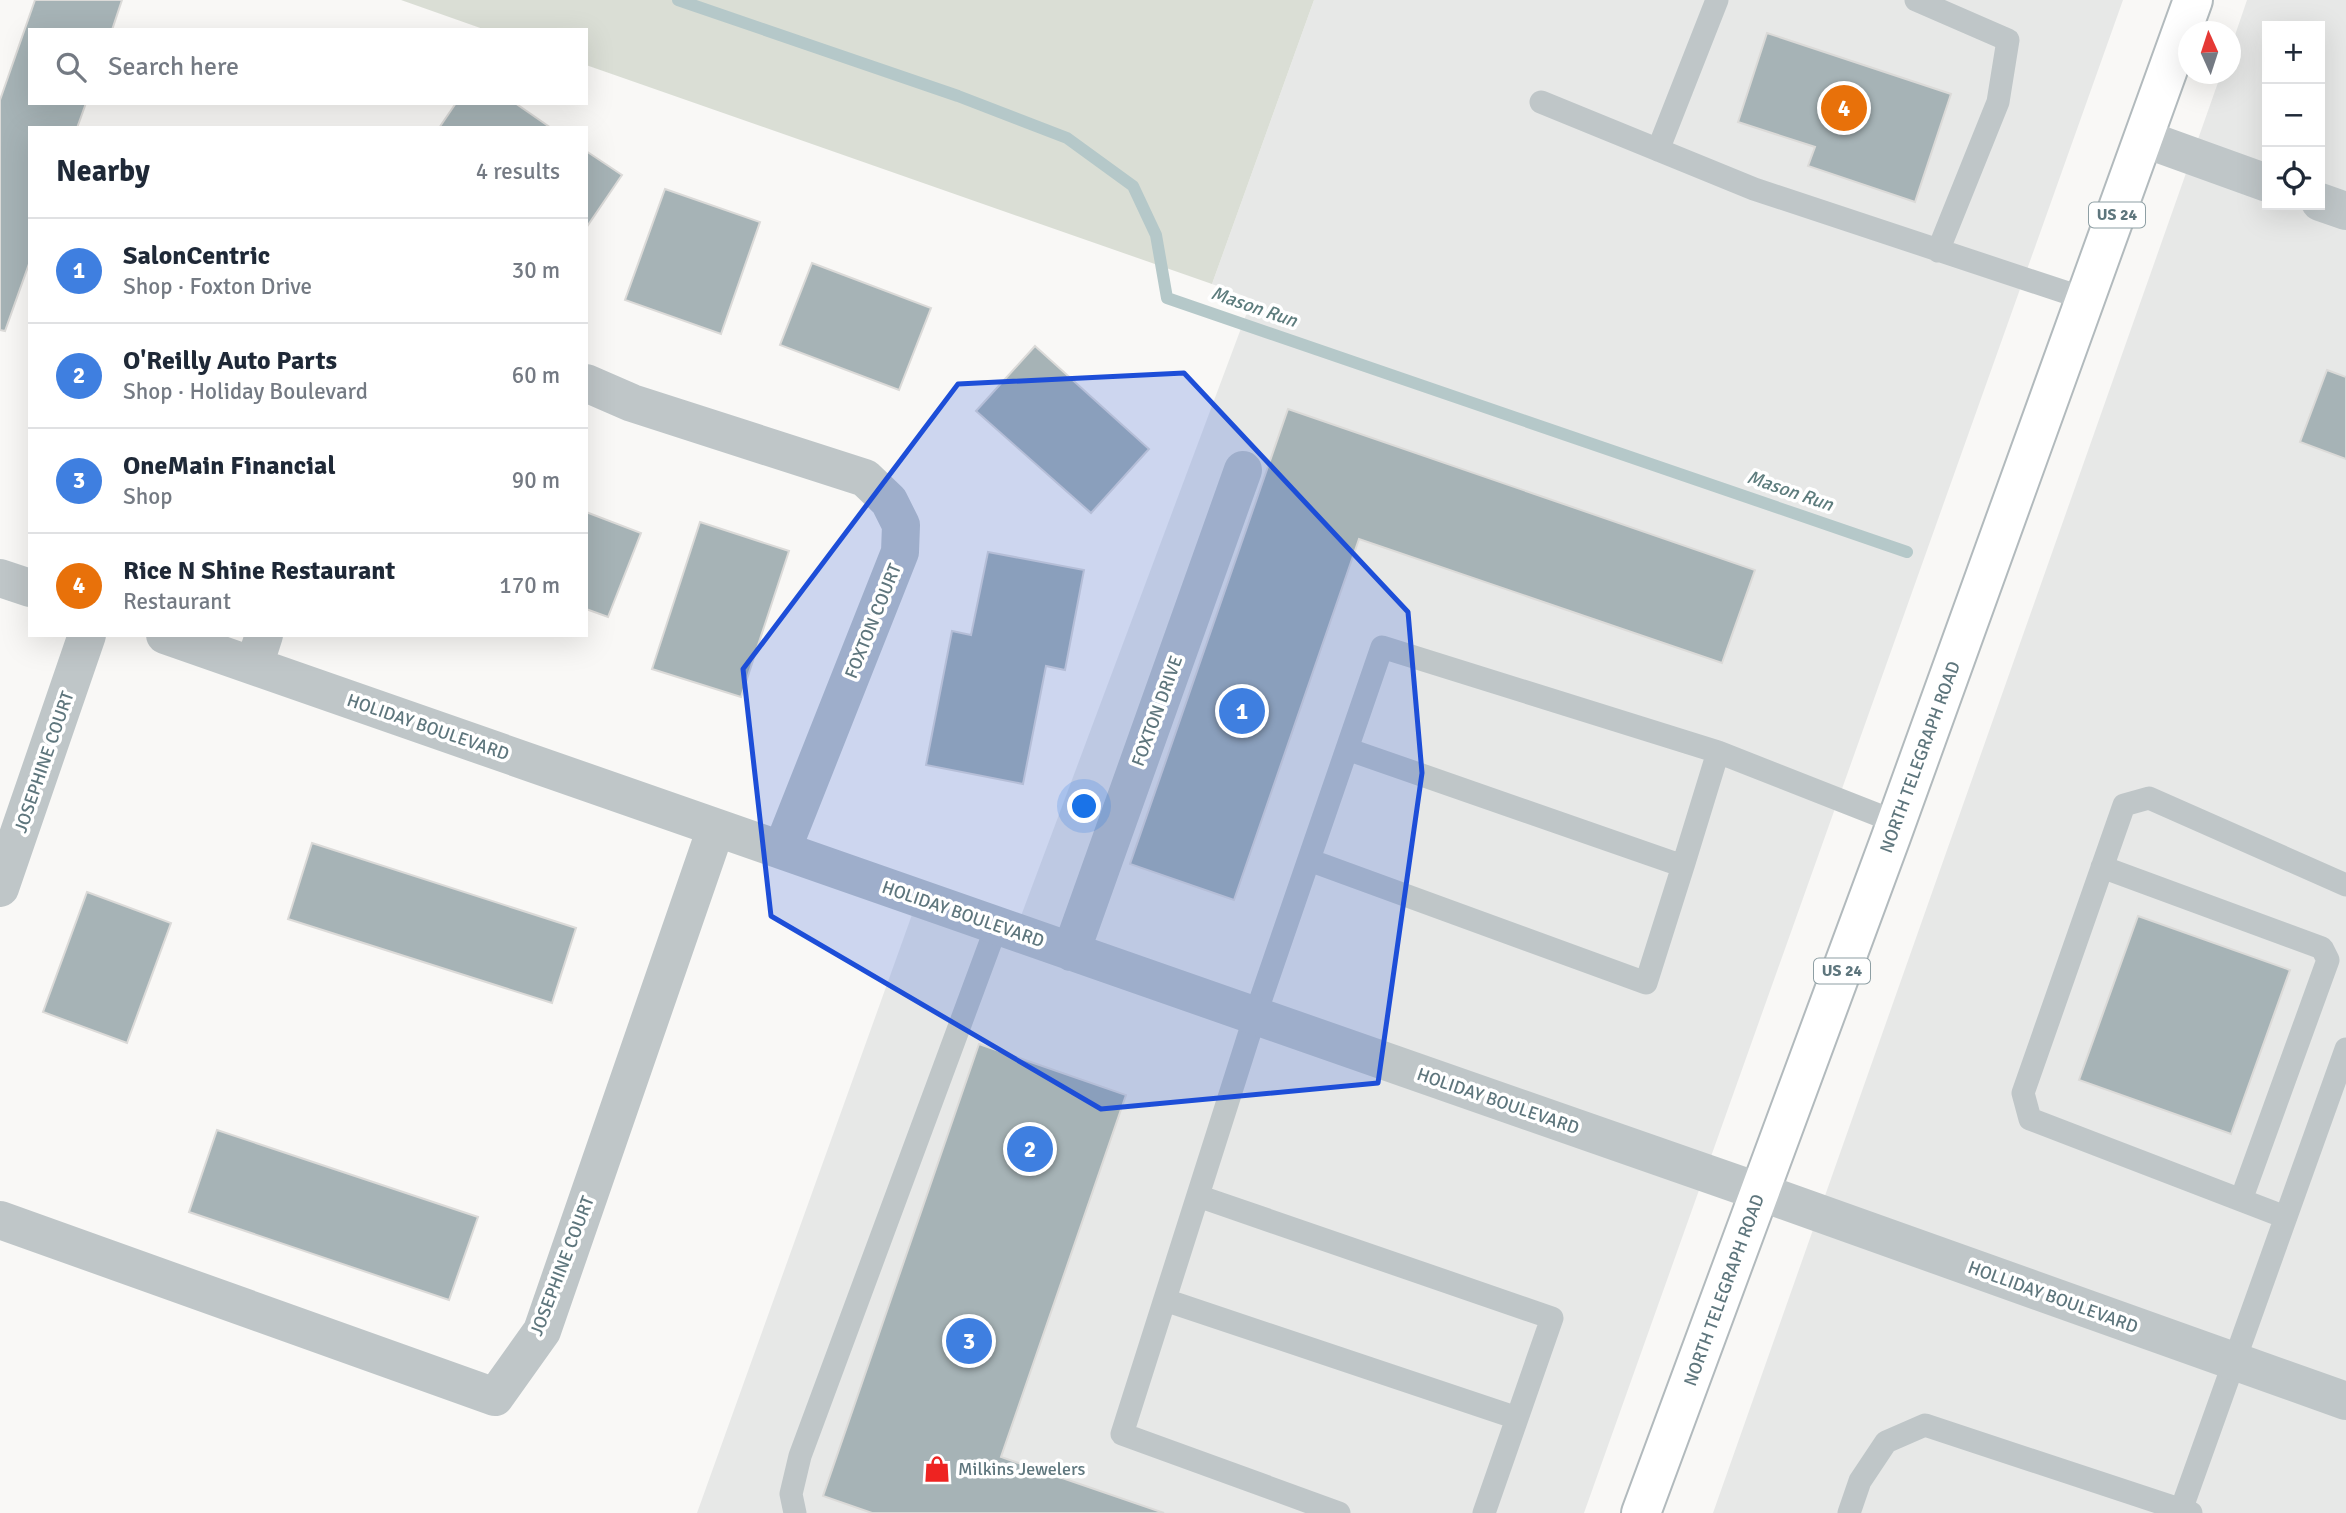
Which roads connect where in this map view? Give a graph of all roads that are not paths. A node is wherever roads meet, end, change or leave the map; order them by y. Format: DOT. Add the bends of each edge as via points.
graph roads {
  1 [pos="1717,0"];
  2 [pos="1916,0"];
  3 [pos="2193,0"];
  4 [pos="1541,102"];
  5 [pos="2145,139"];
  6 [pos="1658,150"];
  7 [pos="2262,181"];
  8 [pos="2325,204"];
  9 [pos="2346,211"];
  10 [pos="1938,251"];
  11 [pos="2086,299"];
  12 [pos="588,384"];
  13 [pos="1243,470"];
  14 [pos="0,578"];
  15 [pos="28,587"];
  16 [pos="87,637"];
  17 [pos="177,637"];
  18 [pos="259,651"];
  19 [pos="1347,749"];
  20 [pos="1718,752"];
  21 [pos="1896,822"];
  22 [pos="716,828"];
  23 [pos="782,850"];
  24 [pos="1309,860"];
  25 [pos="1682,866"];
  26 [pos="2102,867"];
  27 [pos="2346,885"];
  28 [pos="0,888"];
  29 [pos="997,925"];
  30 [pos="1071,951"];
  31 [pos="1255,1016"];
  32 [pos="2346,1049"];
  33 [pos="1760,1192"];
  34 [pos="1198,1196"];
  35 [pos="2241,1200"];
  36 [pos="2286,1217"];
  37 [pos="0,1220"];
  38 [pos="1165,1300"];
  39 [pos="2233,1361"];
  40 [pos="2346,1401"];
  41 [pos="1517,1418"];
  42 [pos="2184,1512"];
  43 [pos="795,1513"];
  44 [pos="1339,1513"];
  45 [pos="1484,1513"];
  46 [pos="1641,1513"];
  47 [pos="1849,1513"];
  1 -- 6 [label="lane"];
  2 -- 10 [label="lane" via="2008,40 1998,102"];
  3 -- 5 [label="main road, NORTH TELEGRAPH ROAD / US 24"];
  4 -- 6 [label="lane"];
  5 -- 7 [label="street"];
  5 -- 11 [label="main road, NORTH TELEGRAPH ROAD / US 24"];
  6 -- 10 [label="lane" via="1754,189"];
  8 -- 9 [label="street"];
  10 -- 11 [label="lane"];
  11 -- 21 [label="main road, NORTH TELEGRAPH ROAD / US 24"];
  12 -- 23 [label="street, FOXTON COURT" via="632,403 865,478 888,501 901,524 900,552"];
  13 -- 30 [label="street, FOXTON DRIVE"];
  14 -- 15 [label="street"];
  16 -- 28 [label="street, JOSEPHINE COURT"];
  17 -- 18 [label="street, HOLIDAY BOULEVARD"];
  18 -- 22 [label="street, HOLIDAY BOULEVARD"];
  19 -- 20 [label="lane" via="1382,647"];
  19 -- 24 [label="lane"];
  19 -- 25 [label="lane"];
  20 -- 21 [label="lane"];
  20 -- 25 [label="lane"];
  21 -- 33 [label="main road, NORTH TELEGRAPH ROAD / US 24"];
  22 -- 23 [label="street, HOLIDAY BOULEVARD"];
  22 -- 37 [label="street, JOSEPHINE COURT" via="542,1331 495,1397"];
  23 -- 29 [label="street, HOLIDAY BOULEVARD"];
  24 -- 25 [label="lane" via="1646,983"];
  24 -- 31 [label="lane"];
  26 -- 27 [label="lane" via="2124,805 2149,798"];
  26 -- 35 [label="lane" via="2023,1093 2030,1119"];
  26 -- 35 [label="lane" via="2322,948 2328,960"];
  29 -- 30 [label="street, HOLIDAY BOULEVARD"];
  29 -- 43 [label="lane" via="800,1456 791,1494"];
  30 -- 31 [label="street, HOLIDAY BOULEVARD"];
  31 -- 33 [label="street, HOLIDAY BOULEVARD"];
  31 -- 34 [label="lane"];
  32 -- 36 [label="lane"];
  33 -- 39 [label="street, HOLLIDAY BOULEVARD"];
  33 -- 46 [label="main road, NORTH TELEGRAPH ROAD / US 24"];
  34 -- 38 [label="lane"];
  34 -- 41 [label="lane" via="1552,1318"];
  35 -- 36 [label="lane"];
  36 -- 39 [label="lane"];
  38 -- 41 [label="lane"];
  38 -- 44 [label="lane" via="1122,1434"];
  39 -- 40 [label="street, HOLLIDAY BOULEVARD"];
  39 -- 42 [label="lane"];
  41 -- 45 [label="lane"];
  42 -- 47 [label="lane" via="1925,1425 1886,1442 1860,1481"];
}
